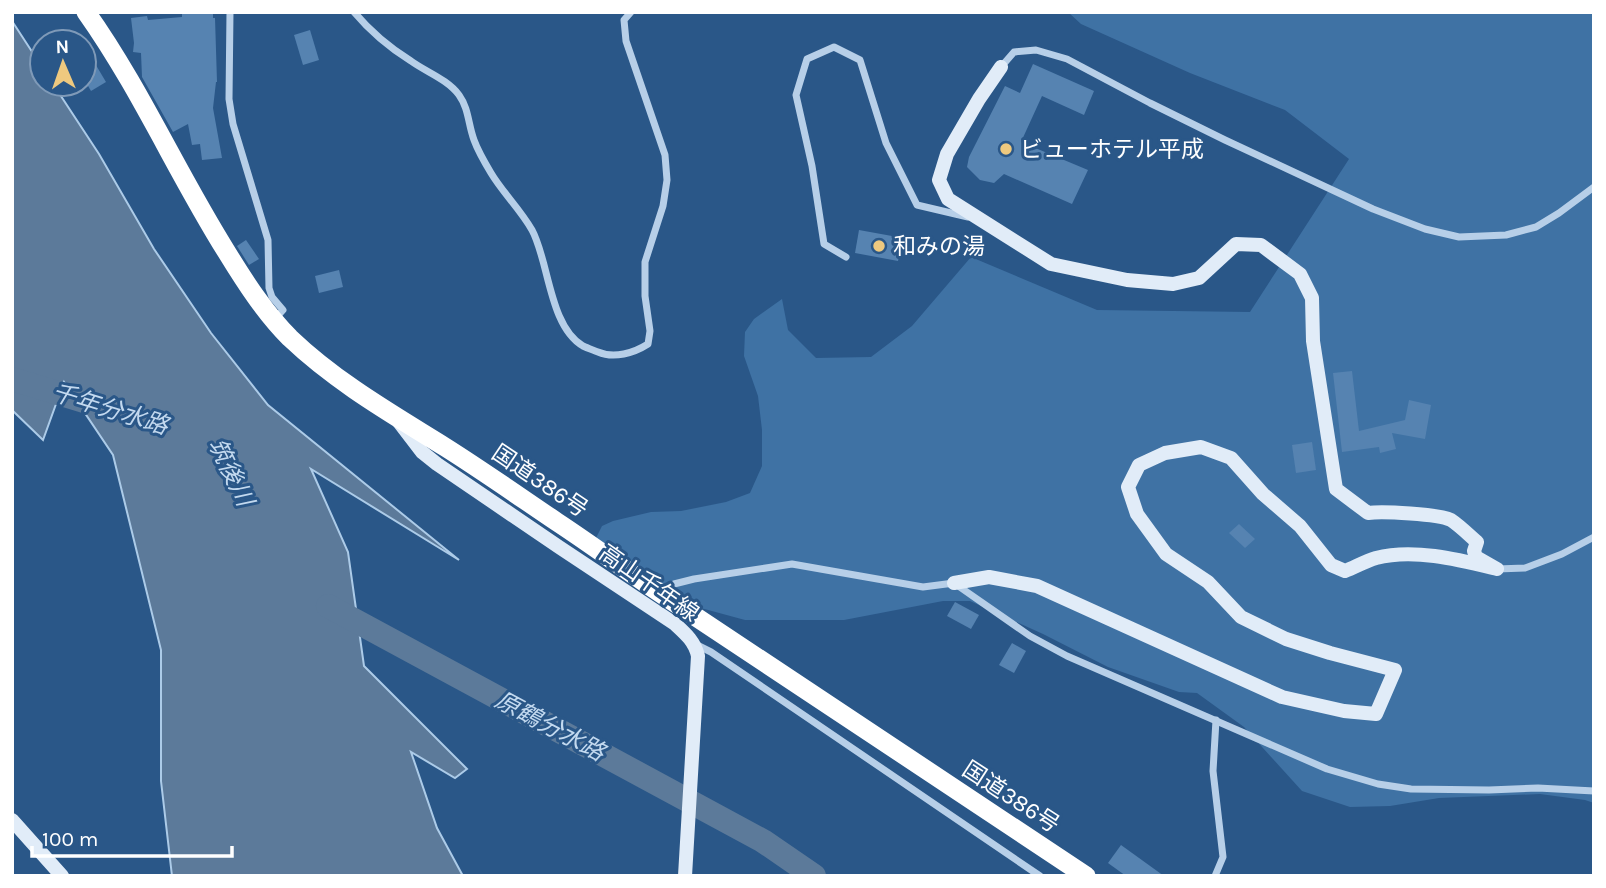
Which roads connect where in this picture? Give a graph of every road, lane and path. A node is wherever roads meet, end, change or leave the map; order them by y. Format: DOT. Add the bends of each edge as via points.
graph roads {
  1 [pos="86,12"];
  2 [pos="230,12"];
  3 [pos="354,12"];
  4 [pos="631,12"];
  5 [pos="1001,67"];
  6 [pos="1594,187"];
  7 [pos="982,220"];
  8 [pos="846,257"];
  9 [pos="274,320"];
  10 [pos="395,417"];
  11 [pos="1594,537"];
  12 [pos="1497,569"];
  13 [pos="954,583"];
  14 [pos="664,596"];
  15 [pos="696,650"];
  16 [pos="1216,720"];
  17 [pos="1594,791"];
  18 [pos="12,820"];
  19 [pos="62,876"];
  20 [pos="685,876"];
  21 [pos="1040,876"];
  22 [pos="1086,876"];
  23 [pos="1215,876"];
  1 -- 9 [label="highway, 国道386号" via="127,75 212,228"];
  2 -- 9 [label="street" via="229,99 268,240 269,288 283,310"];
  3 -- 4 [label="street" via="409,61 456,92 466,105 474,141 492,175 532,231 556,309 569,331 581,345 618,355 648,344 645,262 667,180 665,155 626,41 624,20"];
  5 -- 6 [label="street" via="1014,52 1036,50 1067,59 1360,203 1459,237 1506,235 1536,227"];
  5 -- 7 [label="street" via="947,154 939,180 948,199"];
  7 -- 8 [label="street" via="917,205 886,142 860,60 834,47 807,59 796,95 824,244"];
  7 -- 12 [label="street" via="1051,264 1127,280 1173,284 1199,278 1236,244 1261,245 1300,274 1311,298 1313,341 1336,489 1368,513 1449,519 1477,542 1476,557"];
  9 -- 10 [label="highway, 国道386号" via="333,374"];
  10 -- 14 [label="highway, 国道386号"];
  10 -- 15 [label="street, 高山千年線" via="437,464 675,624"];
  11 -- 12 [label="street" via="1525,568"];
  12 -- 13 [label="street" via="1455,559 1404,555 1375,558 1345,571 1331,565 1300,526 1231,458 1200,447 1165,453 1139,465 1128,487 1137,513 1166,554 1208,582 1241,617 1286,639 1395,670 1376,714 1282,697 1037,586 989,577"];
  13 -- 14 [label="street" via="923,587 792,564 674,584"];
  13 -- 16 [label="street" via="1067,656"];
  14 -- 22 [label="highway, 国道386号"];
  15 -- 20 [label="street, 高山千年線"];
  15 -- 21 [label="street" via="722,659"];
  16 -- 17 [label="street" via="1327,769 1378,783 1411,789"];
  16 -- 23 [label="street" via="1213,771 1223,857"];
  18 -- 19 [label="street"];
}
